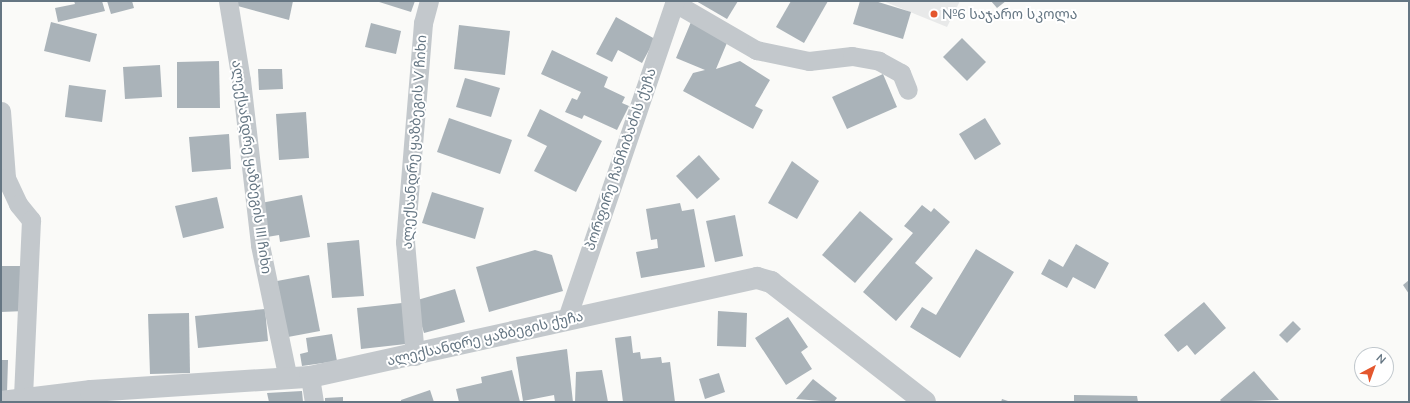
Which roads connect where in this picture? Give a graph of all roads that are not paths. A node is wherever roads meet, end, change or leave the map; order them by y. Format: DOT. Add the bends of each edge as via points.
graph roads {
  1 [pos="228,1"];
  2 [pos="428,1"];
  3 [pos="675,2"];
  4 [pos="908,90"];
  5 [pos="1,111"];
  6 [pos="567,318"];
  7 [pos="415,356"];
  8 [pos="310,377"];
  9 [pos="288,379"];
  10 [pos="22,398"];
  11 [pos="1,402"];
  12 [pos="314,402"];
  13 [pos="925,402"];
  1 -- 9 [label="street, ალექსანდრე ყაზბეგის III ჩიხი" via="260,245"];
  2 -- 7 [label="street, ალექსანდრე ყაზბეგის V ჩიხი" via="423,22 405,242"];
  3 -- 4 [label="street" via="756,50 809,61 852,56 879,60 901,73"];
  3 -- 6 [label="street, პორფირე ჩანჩიბაძის ქუჩა"];
  5 -- 10 [label="street" via="6,178 18,204 31,220"];
  6 -- 7 [label="street, ალექსანდრე ყაზბეგის ქუჩა"];
  6 -- 13 [label="street, ალექსანდრე ყაზბეგის ქუჩა" via="757,278 771,282"];
  7 -- 8 [label="street, ალექსანდრე ყაზბეგის ქუჩა"];
  8 -- 9 [label="street, ალექსანდრე ყაზბეგის ქუჩა"];
  8 -- 12 [label="street"];
  9 -- 10 [label="street, ალექსანდრე ყაზბეგის ქუჩა"];
  10 -- 11 [label="street, ალექსანდრე ყაზბეგის ქუჩა"];
}
